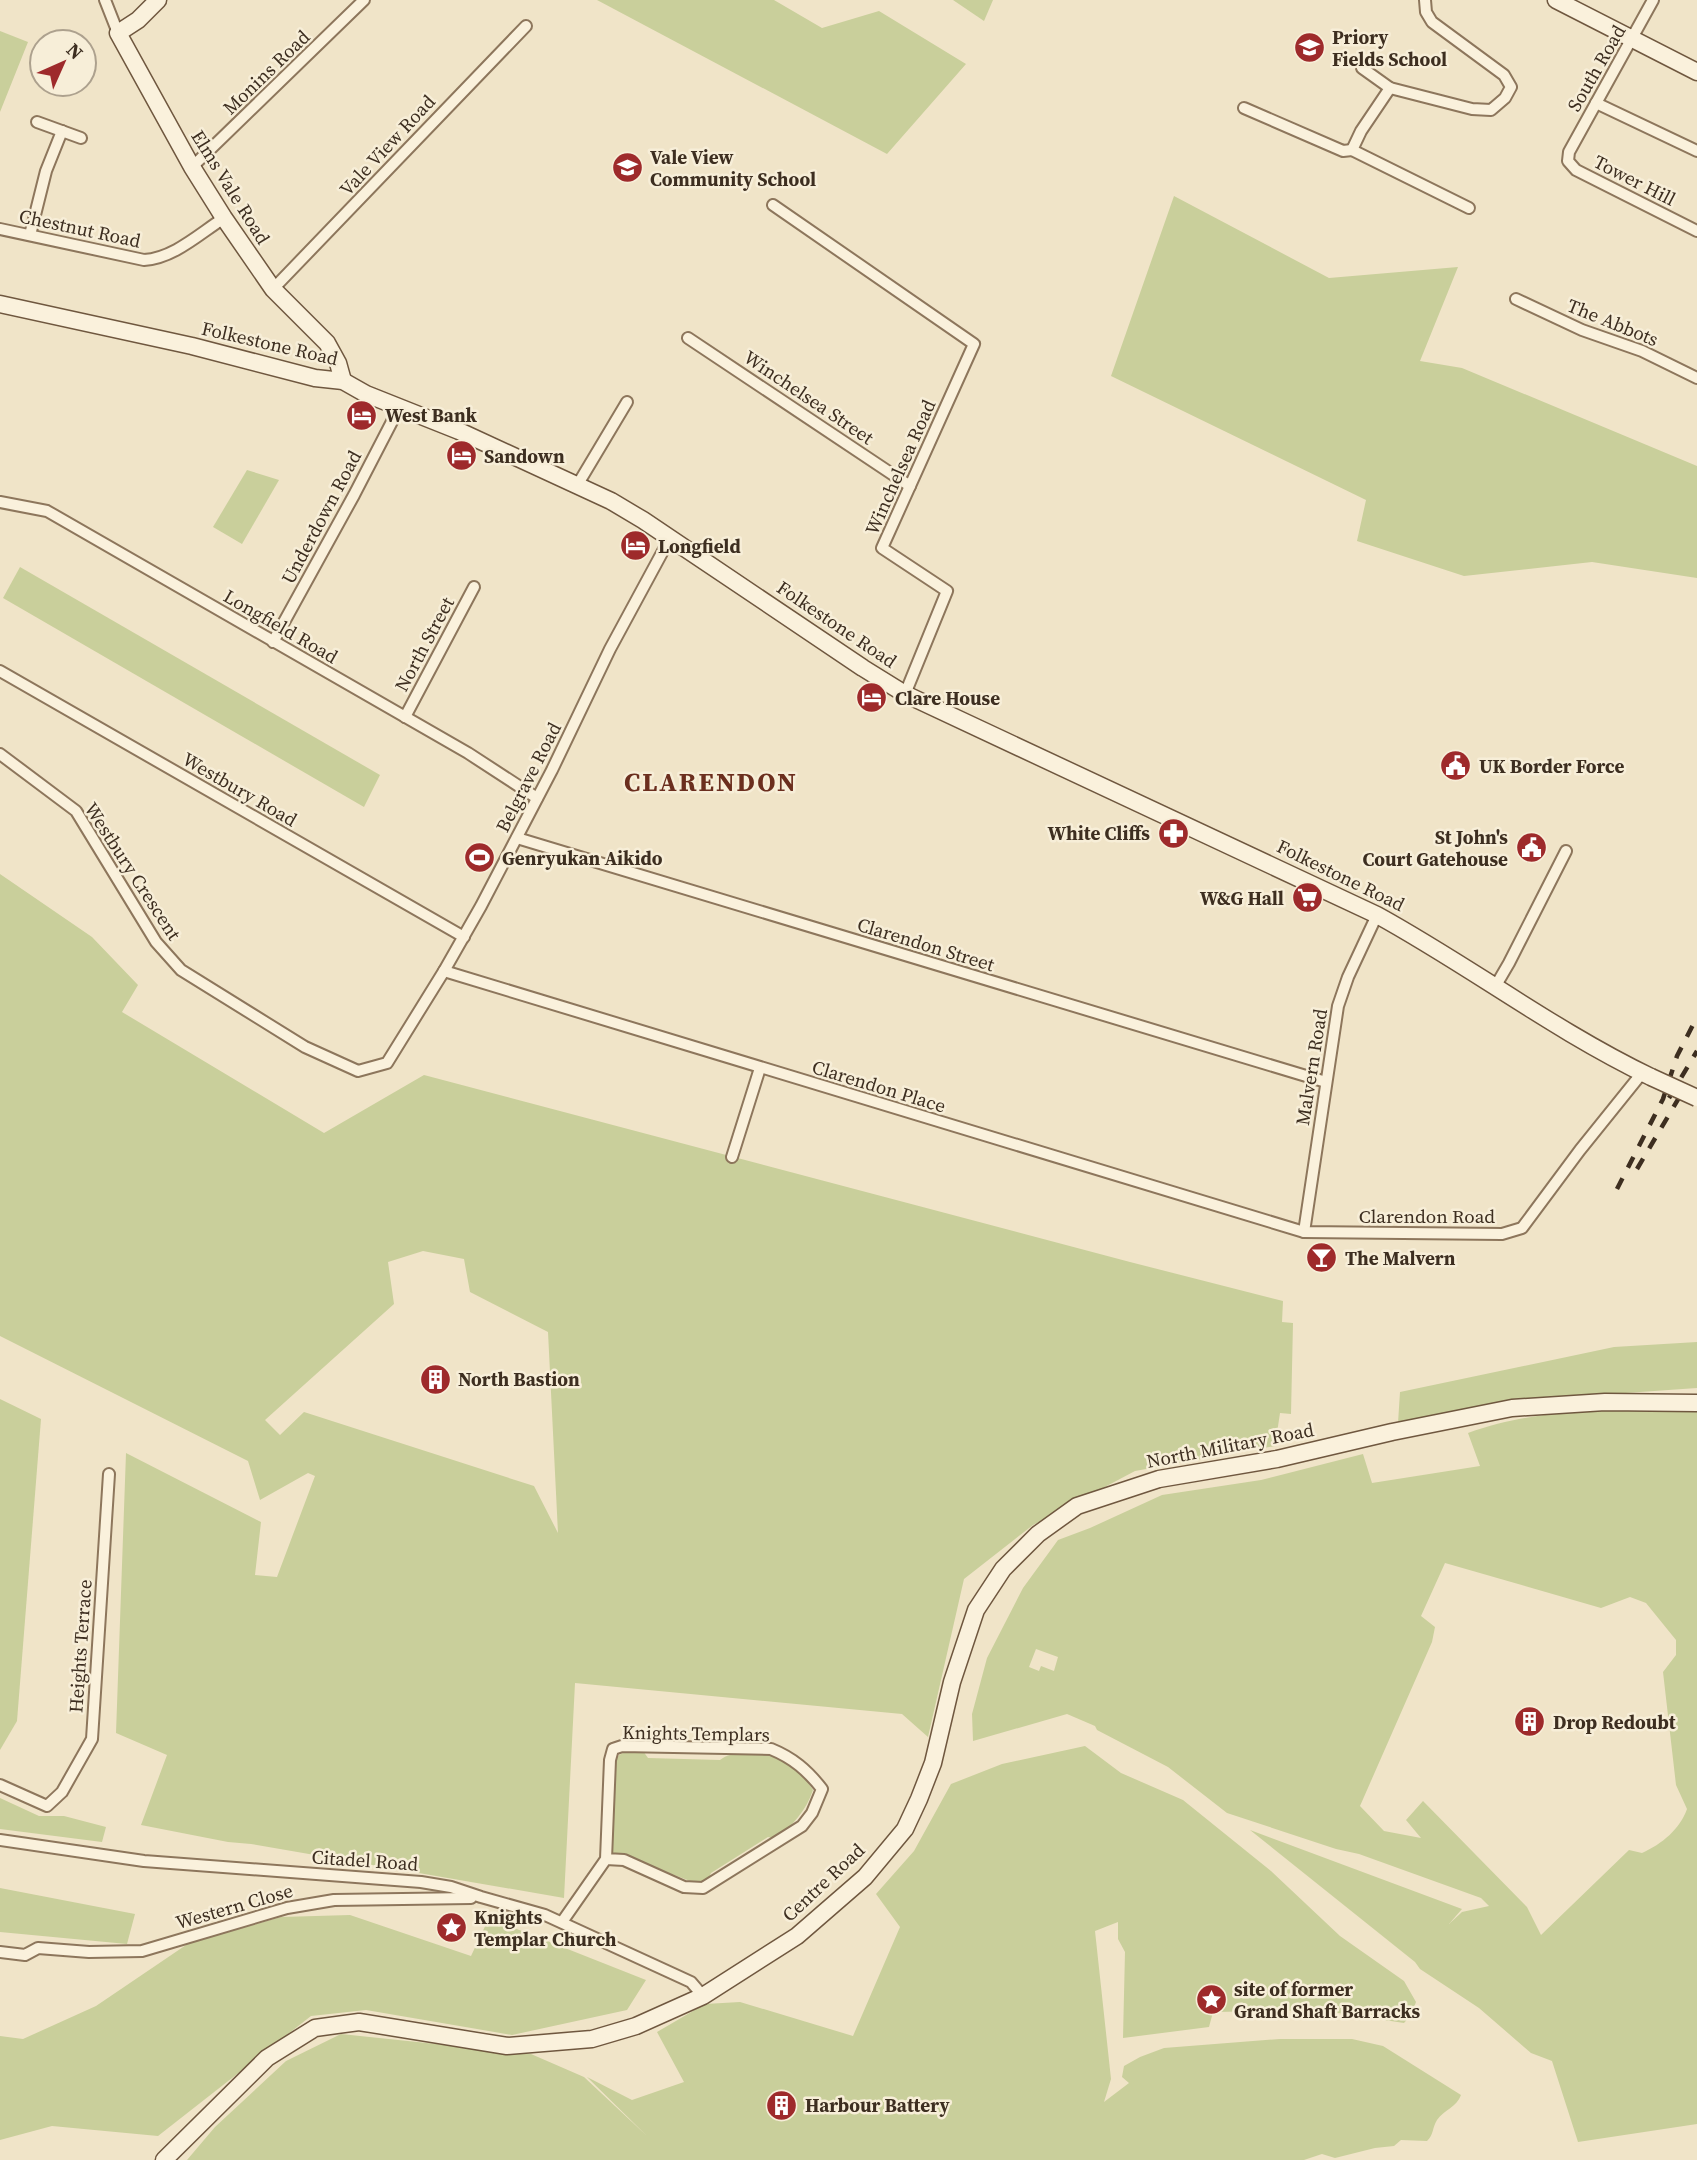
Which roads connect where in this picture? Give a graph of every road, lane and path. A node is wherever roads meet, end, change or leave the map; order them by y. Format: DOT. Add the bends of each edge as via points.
graph roads {
  1 [pos="105,0"];
  2 [pos="158,0"];
  3 [pos="364,0"];
  4 [pos="1425,0"];
  5 [pos="1556,0"];
  6 [pos="1653,0"];
  7 [pos="526,26"];
  8 [pos="118,33"];
  9 [pos="1632,40"];
  10 [pos="1362,68"];
  11 [pos="1697,72"];
  12 [pos="1390,88"];
  13 [pos="1596,103"];
  14 [pos="1244,108"];
  15 [pos="37,122"];
  16 [pos="62,131"];
  17 [pos="81,138"];
  18 [pos="1352,150"];
  19 [pos="1697,151"];
  20 [pos="1569,152"];
  21 [pos="192,167"];
  22 [pos="773,205"];
  23 [pos="1469,208"];
  24 [pos="224,218"];
  25 [pos="0,229"];
  26 [pos="1697,231"];
  27 [pos="30,235"];
  28 [pos="273,289"];
  29 [pos="1516,299"];
  30 [pos="0,304"];
  31 [pos="688,338"];
  32 [pos="1697,378"];
  33 [pos="343,381"];
  34 [pos="627,402"];
  35 [pos="399,408"];
  36 [pos="578,484"];
  37 [pos="910,486"];
  38 [pos="0,502"];
  39 [pos="670,538"];
  40 [pos="474,587"];
  41 [pos="273,642"];
  42 [pos="0,671"];
  43 [pos="905,694"];
  44 [pos="405,717"];
  45 [pos="0,754"];
  46 [pos="537,799"];
  47 [pos="517,838"];
  48 [pos="1566,851"];
  49 [pos="1377,915"];
  50 [pos="464,937"];
  51 [pos="444,971"];
  52 [pos="1495,987"];
  53 [pos="387,1063"];
  54 [pos="760,1068"];
  55 [pos="1646,1075"];
  56 [pos="1326,1082"];
  57 [pos="1697,1098"];
  58 [pos="732,1157"];
  59 [pos="1304,1232"];
  60 [pos="1697,1403"];
  61 [pos="109,1474"];
  62 [pos="933,1763"];
  63 [pos="0,1785"];
  64 [pos="0,1840"];
  65 [pos="606,1859"];
  66 [pos="481,1897"];
  67 [pos="562,1922"];
  68 [pos="0,1952"];
  69 [pos="703,1996"];
  70 [pos="164,2160"];
  1 -- 8 [label="street, Elms Vale Road"];
  2 -- 8 [label="street"];
  3 -- 21 [label="street, Monins Road"];
  4 -- 12 [label="street" via="1432,22 1491,64 1511,87 1492,110"];
  5 -- 9 [label="street"];
  6 -- 9 [label="street, South Road"];
  7 -- 28 [label="street, Vale View Road"];
  8 -- 21 [label="street, Elms Vale Road"];
  9 -- 11 [label="street"];
  9 -- 13 [label="street, South Road"];
  10 -- 12 [label="street"];
  12 -- 18 [label="street"];
  13 -- 19 [label="street"];
  13 -- 20 [label="street, South Road"];
  14 -- 18 [label="street" via="1343,151"];
  15 -- 16 [label="street"];
  16 -- 17 [label="street"];
  16 -- 27 [label="street"];
  18 -- 23 [label="street"];
  20 -- 26 [label="street, Tower Hill" via="1568,161 1576,170"];
  21 -- 24 [label="street, Elms Vale Road"];
  22 -- 37 [label="street, Winchelsea Road" via="974,344"];
  24 -- 27 [label="street, Chestnut Road" via="155,260"];
  24 -- 28 [label="street, Elms Vale Road"];
  25 -- 27 [label="street, Chestnut Road"];
  28 -- 33 [label="street, Elms Vale Road" via="327,343"];
  29 -- 32 [label="street, The Abbots"];
  30 -- 33 [label="street, Folkestone Road"];
  31 -- 37 [label="street, Winchelsea Street"];
  33 -- 35 [label="street, Folkestone Road"];
  34 -- 36 [label="street"];
  35 -- 36 [label="street, Folkestone Road"];
  35 -- 41 [label="street, Underdown Road"];
  36 -- 39 [label="street, Folkestone Road"];
  37 -- 43 [label="street, Winchelsea Road" via="882,548 947,591"];
  38 -- 41 [label="street, Longfield Road" via="47,511"];
  39 -- 43 [label="street, Folkestone Road"];
  39 -- 46 [label="street, Belgrave Road"];
  40 -- 44 [label="street, North Street"];
  41 -- 44 [label="street, Longfield Road"];
  42 -- 50 [label="street, Westbury Road"];
  43 -- 49 [label="street, Folkestone Road"];
  44 -- 46 [label="street, Longfield Road"];
  45 -- 53 [label="street, Westbury Crescent" via="76,811 156,942 181,970 305,1048 358,1071"];
  46 -- 47 [label="street, Belgrave Road"];
  47 -- 50 [label="street, Belgrave Road"];
  47 -- 56 [label="street, Clarendon Street"];
  48 -- 52 [label="street"];
  49 -- 52 [label="street, Folkestone Road"];
  49 -- 56 [label="street, Malvern Road" via="1338,1006"];
  50 -- 51 [label="street, Belgrave Road"];
  51 -- 53 [label="street, Belgrave Road"];
  51 -- 54 [label="street, Clarendon Place"];
  52 -- 55 [label="street, Folkestone Road"];
  54 -- 58 [label="street"];
  54 -- 59 [label="street, Clarendon Place"];
  55 -- 57 [label="street, Folkestone Road, bridge"];
  55 -- 59 [label="street, Clarendon Road" via="1580,1150 1522,1228 1502,1234"];
  56 -- 59 [label="street, Malvern Road"];
  60 -- 62 [label="street, North Military Road" via="1512,1408 1277,1459 1159,1479 1077,1506 1038,1534 1003,1569 976,1610 952,1682"];
  61 -- 63 [label="street, Heights Terrace" via="92,1739 62,1792 47,1806"];
  62 -- 69 [label="street, Centre Road" via="905,1829 865,1877 797,1936"];
  64 -- 66 [label="street, Citadel Road" via="144,1861 421,1882"];
  65 -- 65 [label="street, Knights Templars" via="610,1760 613,1749 622,1746 771,1749 790,1757 822,1789 802,1826 703,1888 684,1887 624,1860"];
  65 -- 67 [label="street"];
  66 -- 67 [label="street, Citadel Road"];
  66 -- 68 [label="street, Western Close" via="334,1900 286,1908 142,1951 38,1948 25,1955"];
  67 -- 69 [label="street, Citadel Road" via="691,1982"];
  69 -- 70 [label="street, Centre Road" via="636,2026 592,2039 507,2046 359,2022 315,2028 267,2058"];
}
